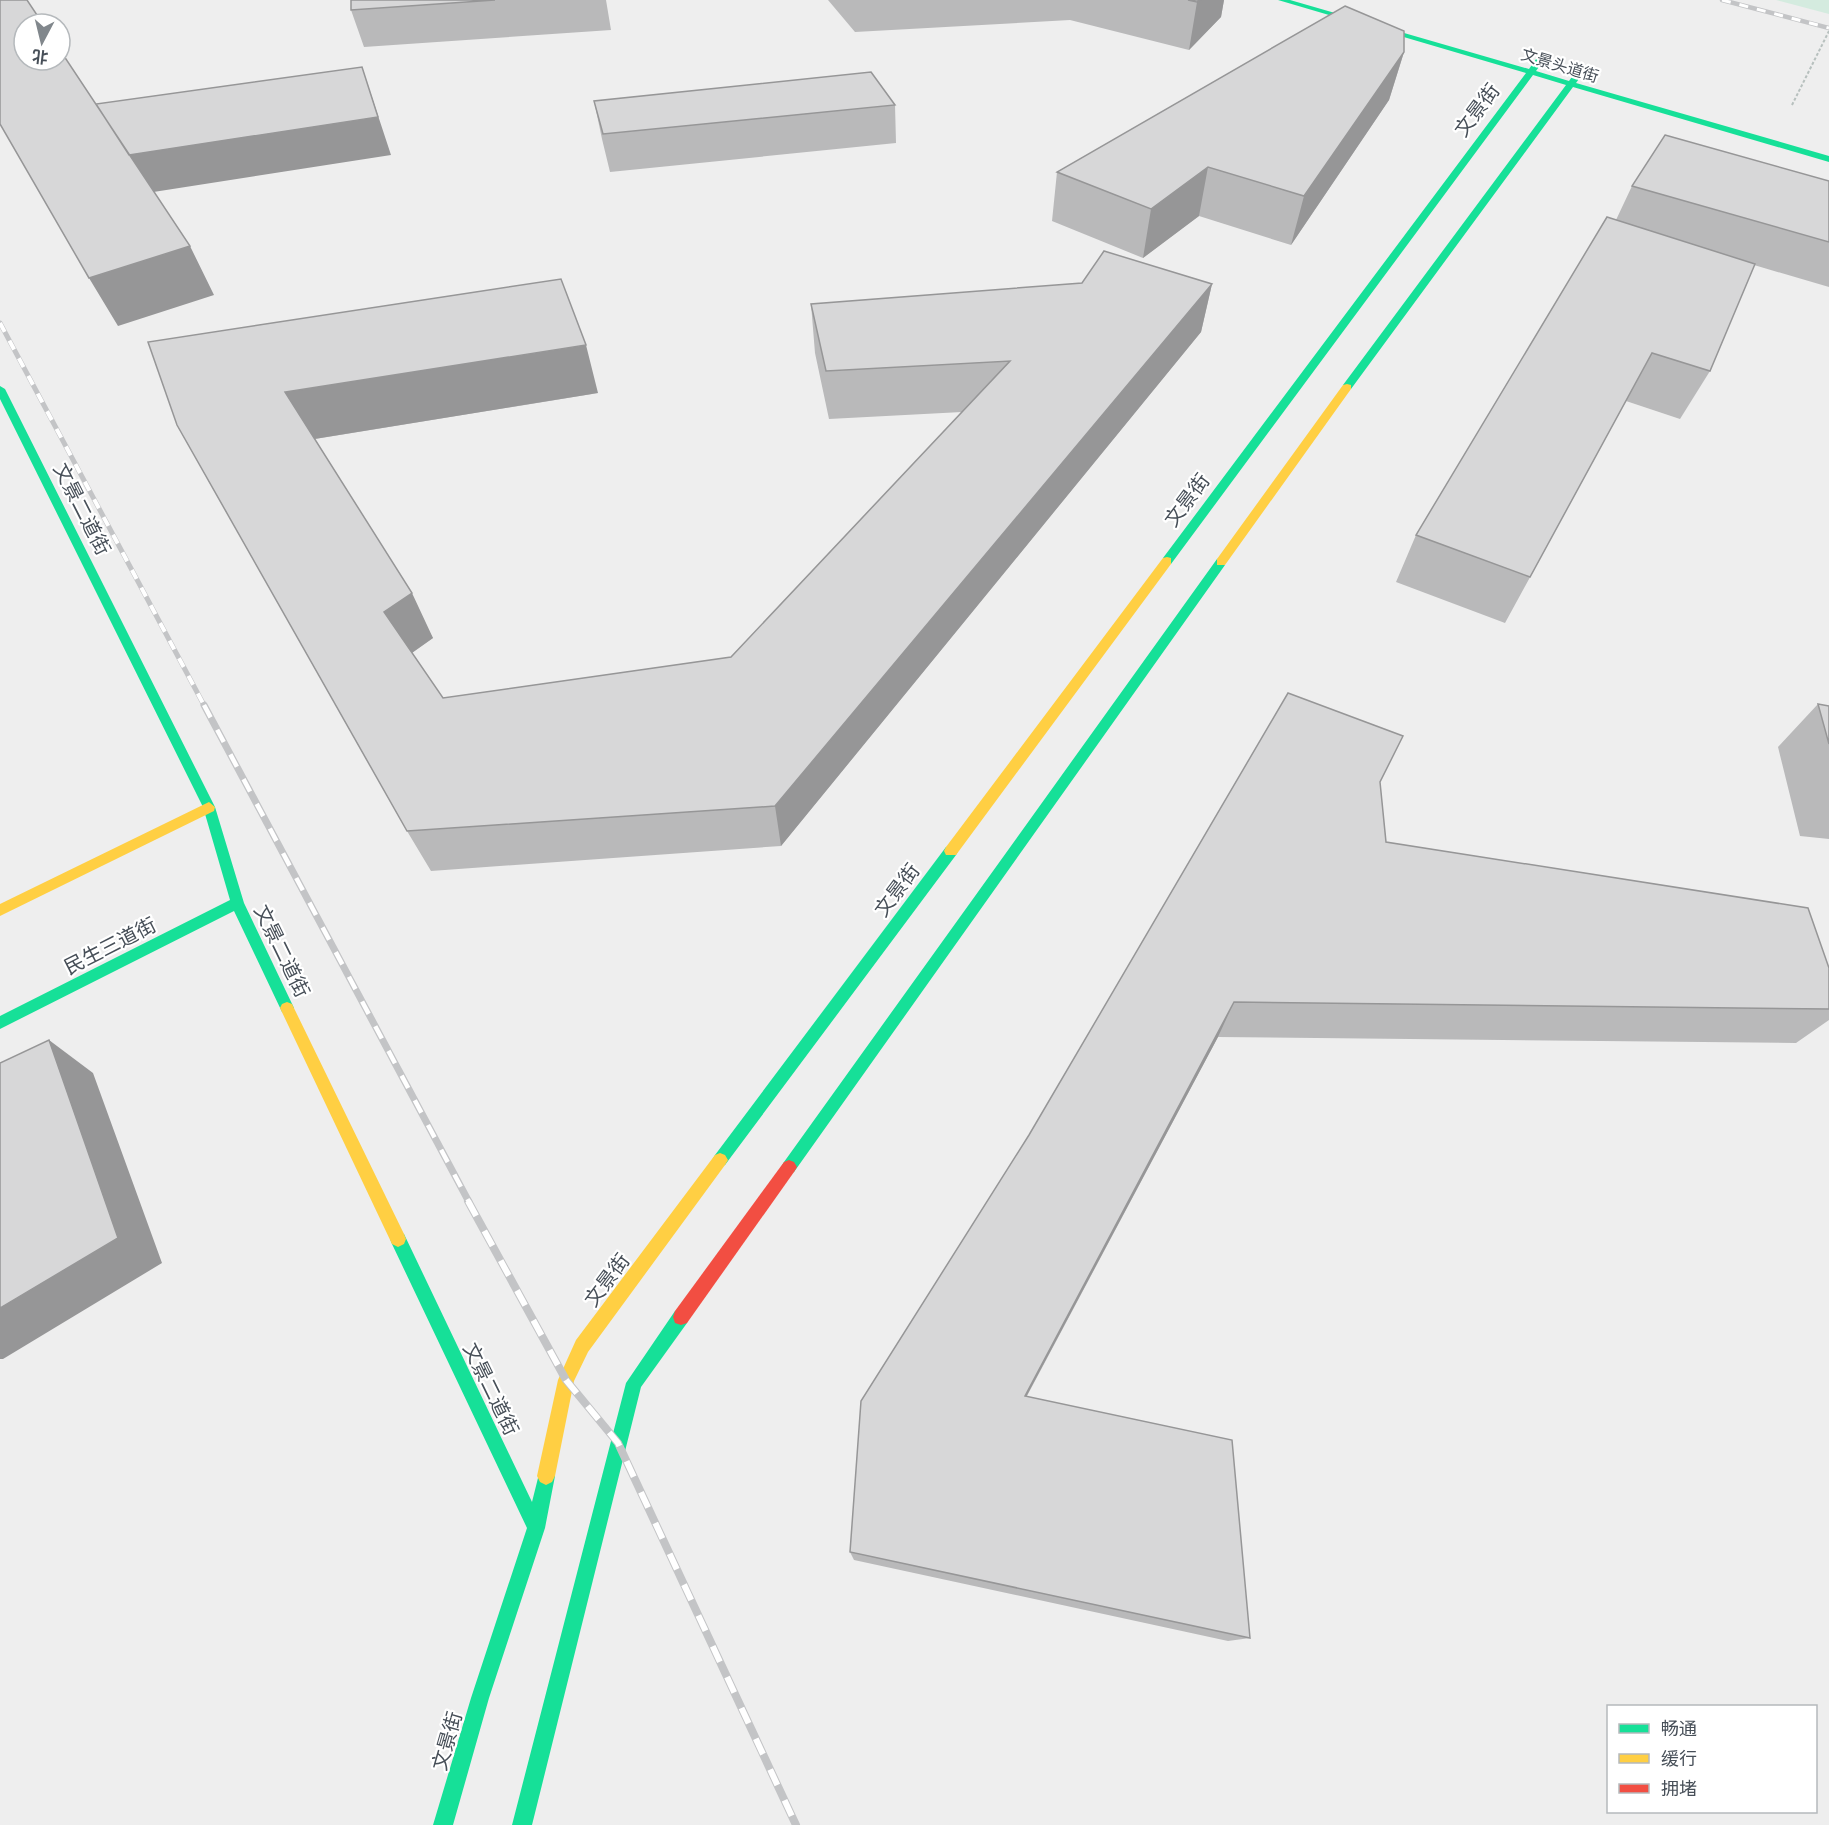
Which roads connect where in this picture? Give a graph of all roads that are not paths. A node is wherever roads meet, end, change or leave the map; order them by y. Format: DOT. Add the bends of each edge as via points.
graph roads {
  1 [pos="1282,0"];
  2 [pos="1542,57"];
  3 [pos="1582,69"];
  4 [pos="1529,73"];
  5 [pos="1570,86"];
  6 [pos="1829,159"];
  7 [pos="0,389"];
  8 [pos="209,807"];
  9 [pos="237,903"];
  10 [pos="0,910"];
  11 [pos="0,1023"];
  12 [pos="536,1528"];
  13 [pos="443,1825"];
  14 [pos="522,1825"];
  1 -- 4 [label="main road, 文景头道街"];
  2 -- 4 [label="main road, 文景街"];
  3 -- 5 [label="main road"];
  4 -- 5 [label="main road, 文景头道街"];
  4 -- 12 [label="main road, 文景街" via="582,1346 566,1380"];
  5 -- 6 [label="main road, 文景头道街"];
  5 -- 14 [label="main road" via="1320,423 634,1383"];
  7 -- 8 [label="main road, 文景二道街"];
  8 -- 9 [label="main road, 文景二道街"];
  8 -- 10 [label="main road"];
  9 -- 11 [label="main road, 民生三道街"];
  9 -- 12 [label="main road, 文景二道街"];
  12 -- 13 [label="main road, 文景街"];
}
